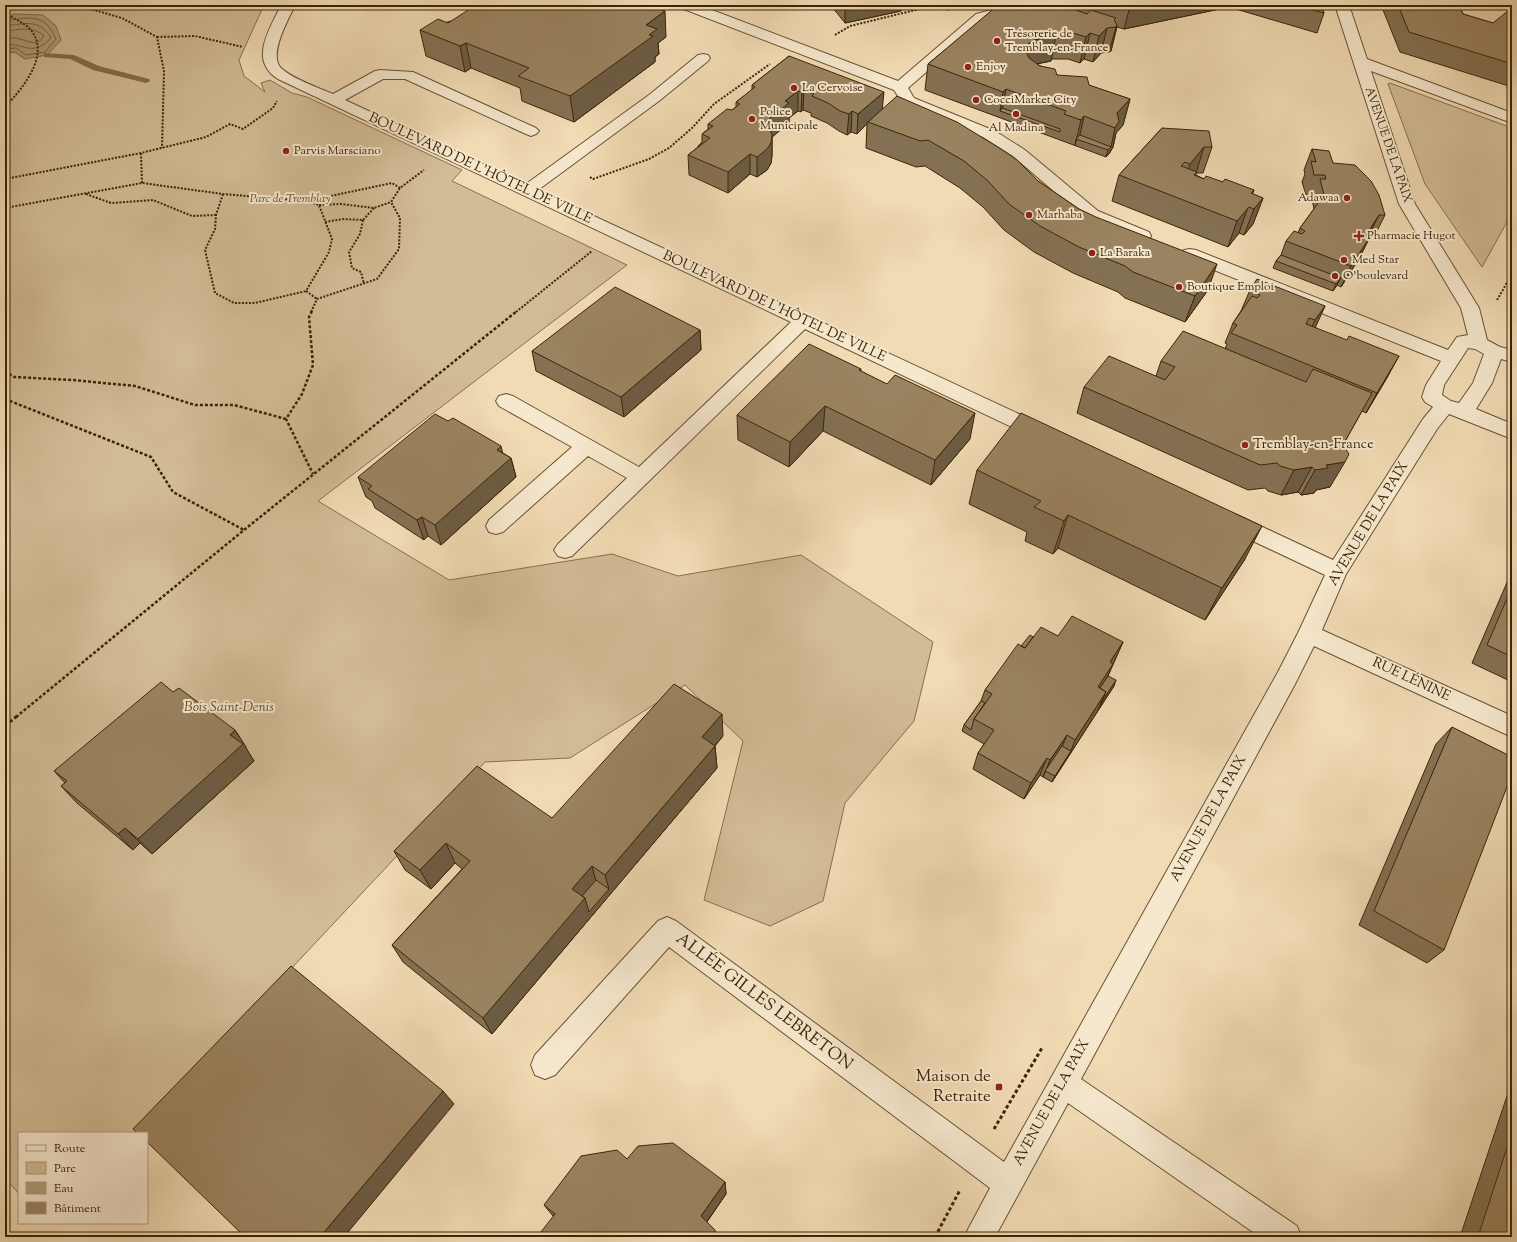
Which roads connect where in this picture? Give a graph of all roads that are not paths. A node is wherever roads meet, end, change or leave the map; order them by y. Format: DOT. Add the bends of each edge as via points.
graph roads {
  1 [pos="288,5"];
  2 [pos="686,5"];
  3 [pos="1027,5"];
  4 [pos="1342,5"];
  5 [pos="703,58"];
  6 [pos="1361,62"];
  7 [pos="900,87"];
  8 [pos="329,98"];
  9 [pos="1512,118"];
  10 [pos="531,131"];
  11 [pos="528,190"];
  12 [pos="803,320"];
  13 [pos="1486,347"];
  14 [pos="1512,356"];
  15 [pos="1451,358"];
  16 [pos="506,401"];
  17 [pos="1454,408"];
  18 [pos="1512,432"];
  19 [pos="1054,439"];
  20 [pos="586,446"];
  21 [pos="642,477"];
  22 [pos="1212,513"];
  23 [pos="496,526"];
  24 [pos="565,550"];
  25 [pos="1337,572"];
  26 [pos="1310,634"];
  27 [pos="1512,727"];
  28 [pos="545,1065"];
  29 [pos="1064,1084"];
  30 [pos="1008,1182"];
  31 [pos="979,1237"];
  32 [pos="1286,1237"];
  1 -- 8 [label="street, BOULEVARD DE L'HÔTEL DE VILLE" via="272,40 269,52 272,66 279,73"];
  2 -- 7 [label="street"];
  3 -- 7 [label="street" via="981,17"];
  4 -- 6 [label="street, AVENUE DE LA PAIX"];
  5 -- 11 [label="street" via="654,98"];
  6 -- 9 [label="street"];
  6 -- 13 [label="street, AVENUE DE LA PAIX" via="1407,204 1470,308"];
  7 -- 15 [label="street" via="908,102 989,134 1019,153 1092,215"];
  8 -- 10 [label="street" via="380,74 408,75"];
  8 -- 11 [label="street, BOULEVARD DE L'HÔTEL DE VILLE"];
  11 -- 12 [label="street, BOULEVARD DE L'HÔTEL DE VILLE"];
  12 -- 19 [label="street, BOULEVARD DE L'HÔTEL DE VILLE"];
  12 -- 21 [label="street"];
  13 -- 14 [label="street"];
  13 -- 15 [label="street" via="1463,341"];
  13 -- 17 [label="street, AVENUE DE LA PAIX" via="1488,373 1472,401"];
  15 -- 17 [label="street" via="1435,385 1432,397"];
  16 -- 20 [label="street"];
  17 -- 18 [label="street"];
  17 -- 25 [label="street, AVENUE DE LA PAIX" via="1430,424"];
  20 -- 21 [label="street"];
  20 -- 23 [label="street"];
  21 -- 24 [label="street"];
  22 -- 25 [label="street"];
  25 -- 26 [label="street, AVENUE DE LA PAIX"];
  26 -- 27 [label="street, RUE LÉNINE"];
  26 -- 29 [label="street, AVENUE DE LA PAIX"];
  28 -- 30 [label="street, ALLÉE GILLES LEBRETON" via="667,930"];
  29 -- 30 [label="street, AVENUE DE LA PAIX"];
  29 -- 32 [label="street"];
  30 -- 31 [label="street, AVENUE DE LA PAIX"];
}
